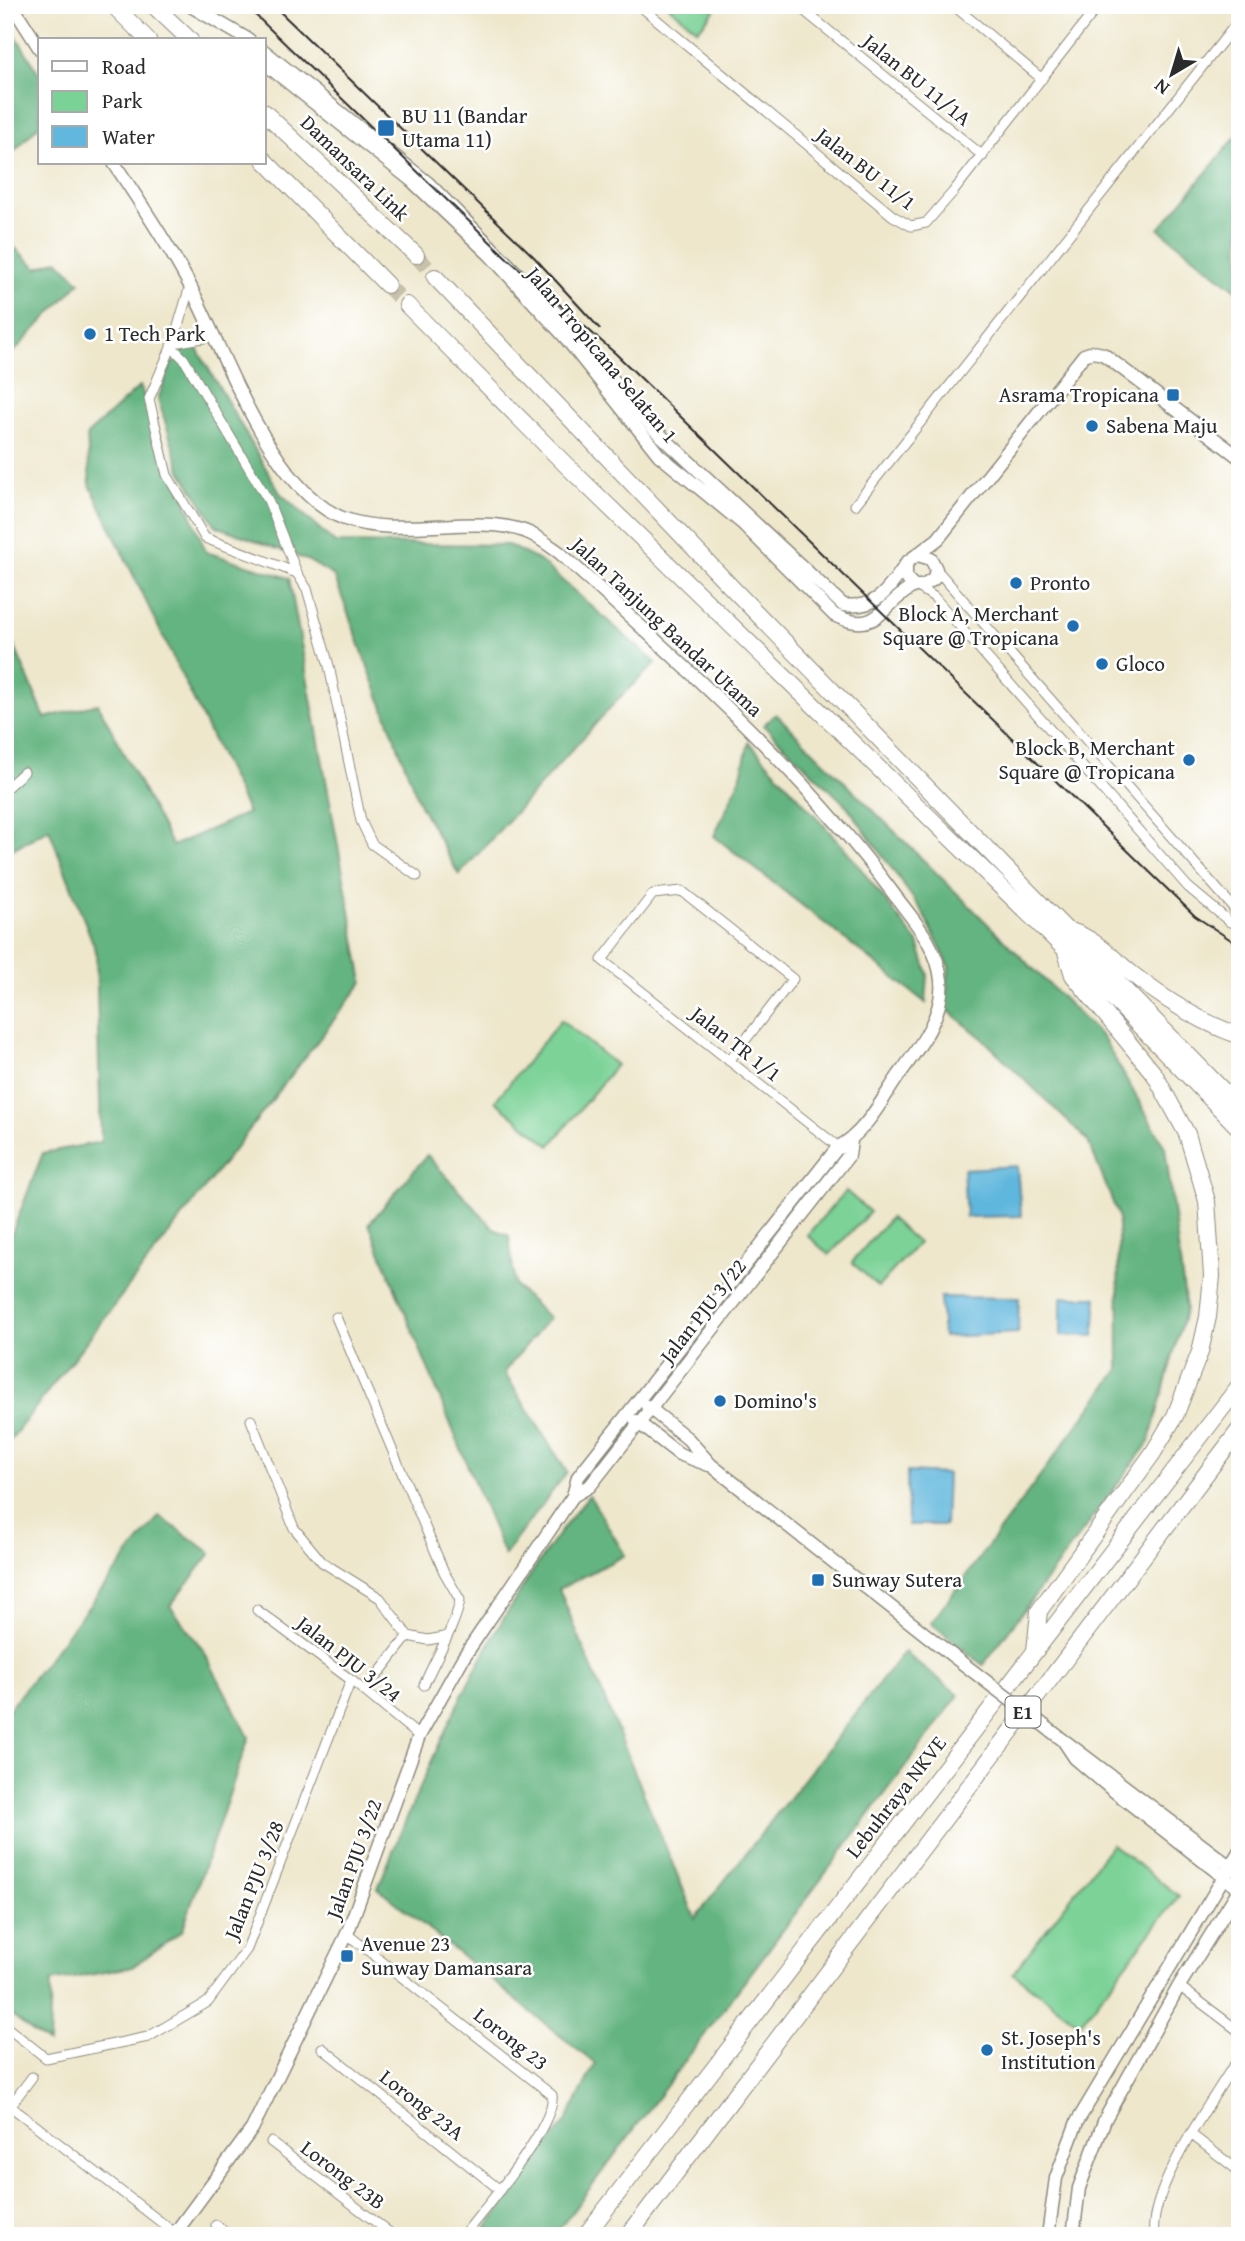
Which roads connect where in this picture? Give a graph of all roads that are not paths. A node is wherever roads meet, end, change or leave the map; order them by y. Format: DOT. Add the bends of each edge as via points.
graph roads {
  1 [pos="12,5"];
  2 [pos="113,5"];
  3 [pos="153,5"];
  4 [pos="189,5"];
  5 [pos="639,5"];
  6 [pos="797,5"];
  7 [pos="953,5"];
  8 [pos="1099,5"];
  9 [pos="1240,19"];
  10 [pos="146,38"];
  11 [pos="188,38"];
  12 [pos="246,38"];
  13 [pos="38,46"];
  14 [pos="266,53"];
  15 [pos="266,65"];
  16 [pos="1042,79"];
  17 [pos="266,113"];
  18 [pos="983,156"];
  19 [pos="266,162"];
  20 [pos="115,164"];
  21 [pos="416,256"];
  22 [pos="435,277"];
  23 [pos="387,285"];
  24 [pos="190,286"];
  25 [pos="407,305"];
  26 [pos="215,336"];
  27 [pos="172,345"];
  28 [pos="1240,458"];
  29 [pos="855,505"];
  30 [pos="938,539"];
  31 [pos="918,555"];
  32 [pos="935,566"];
  33 [pos="904,567"];
  34 [pos="296,573"];
  35 [pos="916,586"];
  36 [pos="24,772"];
  37 [pos="5,789"];
  38 [pos="417,876"];
  39 [pos="1240,915"];
  40 [pos="1240,923"];
  41 [pos="1065,929"];
  42 [pos="1066,950"];
  43 [pos="1240,1036"];
  44 [pos="915,1053"];
  45 [pos="729,1061"];
  46 [pos="1240,1108"];
  47 [pos="1240,1129"];
  48 [pos="845,1144"];
  49 [pos="336,1317"];
  50 [pos="1240,1385"];
  51 [pos="638,1399"];
  52 [pos="652,1409"];
  53 [pos="627,1414"];
  54 [pos="251,1420"];
  55 [pos="640,1424"];
  56 [pos="1240,1429"];
  57 [pos="711,1465"];
  58 [pos="573,1496"];
  59 [pos="257,1610"];
  60 [pos="408,1636"];
  61 [pos="444,1637"];
  62 [pos="1035,1653"];
  63 [pos="351,1680"];
  64 [pos="424,1685"];
  65 [pos="365,1691"];
  66 [pos="419,1737"];
  67 [pos="1063,1740"];
  68 [pos="1240,1843"];
  69 [pos="1200,1845"];
  70 [pos="1240,1850"];
  71 [pos="1230,1873"];
  72 [pos="1239,1888"];
  73 [pos="347,1934"];
  74 [pos="1179,1986"];
  75 [pos="5,2026"];
  76 [pos="1240,2032"];
  77 [pos="322,2048"];
  78 [pos="1233,2066"];
  79 [pos="32,2077"];
  80 [pos="7,2107"];
  81 [pos="1192,2135"];
  82 [pos="271,2142"];
  83 [pos="1240,2172"];
  84 [pos="500,2190"];
  85 [pos="216,2225"];
  86 [pos="174,2235"];
  87 [pos="230,2236"];
  88 [pos="394,2236"];
  89 [pos="463,2236"];
  90 [pos="585,2236"];
  91 [pos="628,2236"];
  92 [pos="1048,2236"];
  93 [pos="1073,2236"];
  94 [pos="1154,2236"];
  1 -- 13 [label="street"];
  2 -- 10 [label="highway"];
  3 -- 11 [label="highway"];
  4 -- 12 [label="street"];
  5 -- 18 [label="street, Jalan BU 11/1" via="883,208 911,226 926,223"];
  6 -- 18 [label="street, Jalan BU 11/1A"];
  7 -- 16 [label="street"];
  8 -- 16 [label="street, Jalan BU 11/1"];
  9 -- 29 [label="street"];
  14 -- 33 [label="street, Jalan Tropicana Selatan 1" via="428,183 566,323 654,429 843,605 862,608 877,600"];
  15 -- 35 [label="street, Jalan Tropicana Selatan 1" via="411,180 490,255 565,337 659,455 741,523 834,615 850,622 867,622"];
  16 -- 18 [label="street, Jalan BU 11/1"];
  17 -- 21 [label="highway, Damansara Link"];
  19 -- 23 [label="highway"];
  20 -- 24 [label="street, Jalan Tanjung Bandar Utama"];
  22 -- 41 [label="highway"];
  24 -- 26 [label="street, Jalan Tanjung Bandar Utama"];
  24 -- 27 [label="street"];
  25 -- 42 [label="highway"];
  26 -- 27 [label="street"];
  26 -- 44 [label="street, Jalan Tanjung Bandar Utama" via="274,456 301,489 323,506 344,518 389,527 495,526 528,532 560,553 730,709 848,832 932,946 942,984 933,1021"];
  27 -- 34 [label="street" via="268,500"];
  27 -- 34 [label="street" via="149,399 167,475 205,538"];
  28 -- 30 [label="street" via="1103,354 1093,352 1084,355"];
  30 -- 31 [label="street"];
  30 -- 32 [label="street"];
  31 -- 32 [label="street" via="927,556"];
  31 -- 33 [label="street"];
  32 -- 35 [label="street" via="931,582"];
  32 -- 39 [label="street"];
  33 -- 35 [label="street" via="906,578"];
  34 -- 38 [label="street" via="307,589 329,666 361,821 372,844"];
  35 -- 40 [label="street" via="934,597 1188,887 1230,922"];
  36 -- 37 [label="street"];
  41 -- 43 [label="highway" via="1090,938 1180,1008"];
  41 -- 46 [label="highway"];
  42 -- 47 [label="highway"];
  42 -- 62 [label="highway" via="1073,975 1155,1075 1187,1134 1209,1210 1212,1276 1200,1352 1175,1416 1039,1612"];
  44 -- 48 [label="street, Jalan PJU 3/22"];
  45 -- 45 [label="street, Jalan TR 1/1" via="793,979 682,891 653,894 601,960"];
  45 -- 48 [label="street, Jalan TR 1/1"];
  48 -- 51 [label="street, Jalan PJU 3/22"];
  48 -- 52 [label="street, Jalan PJU 3/22" via="849,1155"];
  49 -- 61 [label="street" via="460,1600 457,1619"];
  50 -- 62 [label="highway, Lebuhraya NKVE / E1"];
  51 -- 52 [label="street"];
  51 -- 53 [label="street, Jalan PJU 3/22"];
  52 -- 55 [label="street, Jalan PJU 3/22"];
  52 -- 57 [label="street"];
  53 -- 55 [label="street"];
  53 -- 58 [label="street, Jalan PJU 3/22" via="579,1477"];
  54 -- 60 [label="street" via="304,1543 323,1562 380,1598"];
  55 -- 57 [label="street" via="679,1454"];
  55 -- 58 [label="street, Jalan PJU 3/22" via="590,1486"];
  56 -- 91 [label="highway, E1"];
  57 -- 67 [label="street, bridge"];
  58 -- 66 [label="street, Jalan PJU 3/22" via="463,1658"];
  59 -- 63 [label="street, Jalan PJU 3/24"];
  60 -- 61 [label="street"];
  60 -- 65 [label="street"];
  61 -- 64 [label="street"];
  62 -- 90 [label="highway, Lebuhraya NKVE / E1"];
  63 -- 65 [label="street, Jalan PJU 3/24"];
  63 -- 75 [label="street, Jalan PJU 3/28" via="247,1949 208,2002 148,2037 46,2058"];
  65 -- 66 [label="street, Jalan PJU 3/24"];
  66 -- 73 [label="street, Jalan PJU 3/22"];
  67 -- 69 [label="street"];
  67 -- 71 [label="street" via="1075,1758"];
  68 -- 69 [label="street" via="1217,1853"];
  69 -- 71 [label="street"];
  70 -- 71 [label="street"];
  71 -- 72 [label="street"];
  71 -- 92 [label="street" via="1077,2122 1056,2178"];
  72 -- 74 [label="street"];
  73 -- 84 [label="street, Lorong 23" via="552,2095 547,2117"];
  73 -- 86 [label="street, Jalan PJU 3/22" via="252,2129"];
  74 -- 76 [label="street"];
  74 -- 93 [label="street" via="1105,2119 1079,2188"];
  77 -- 84 [label="street, Lorong 23A"];
  78 -- 81 [label="street"];
  79 -- 80 [label="street"];
  80 -- 86 [label="street"];
  81 -- 83 [label="street"];
  81 -- 94 [label="street" via="1156,2204"];
  82 -- 88 [label="street, Lorong 23B"];
  84 -- 89 [label="street, Lorong 23"];
  85 -- 87 [label="street"];
}
